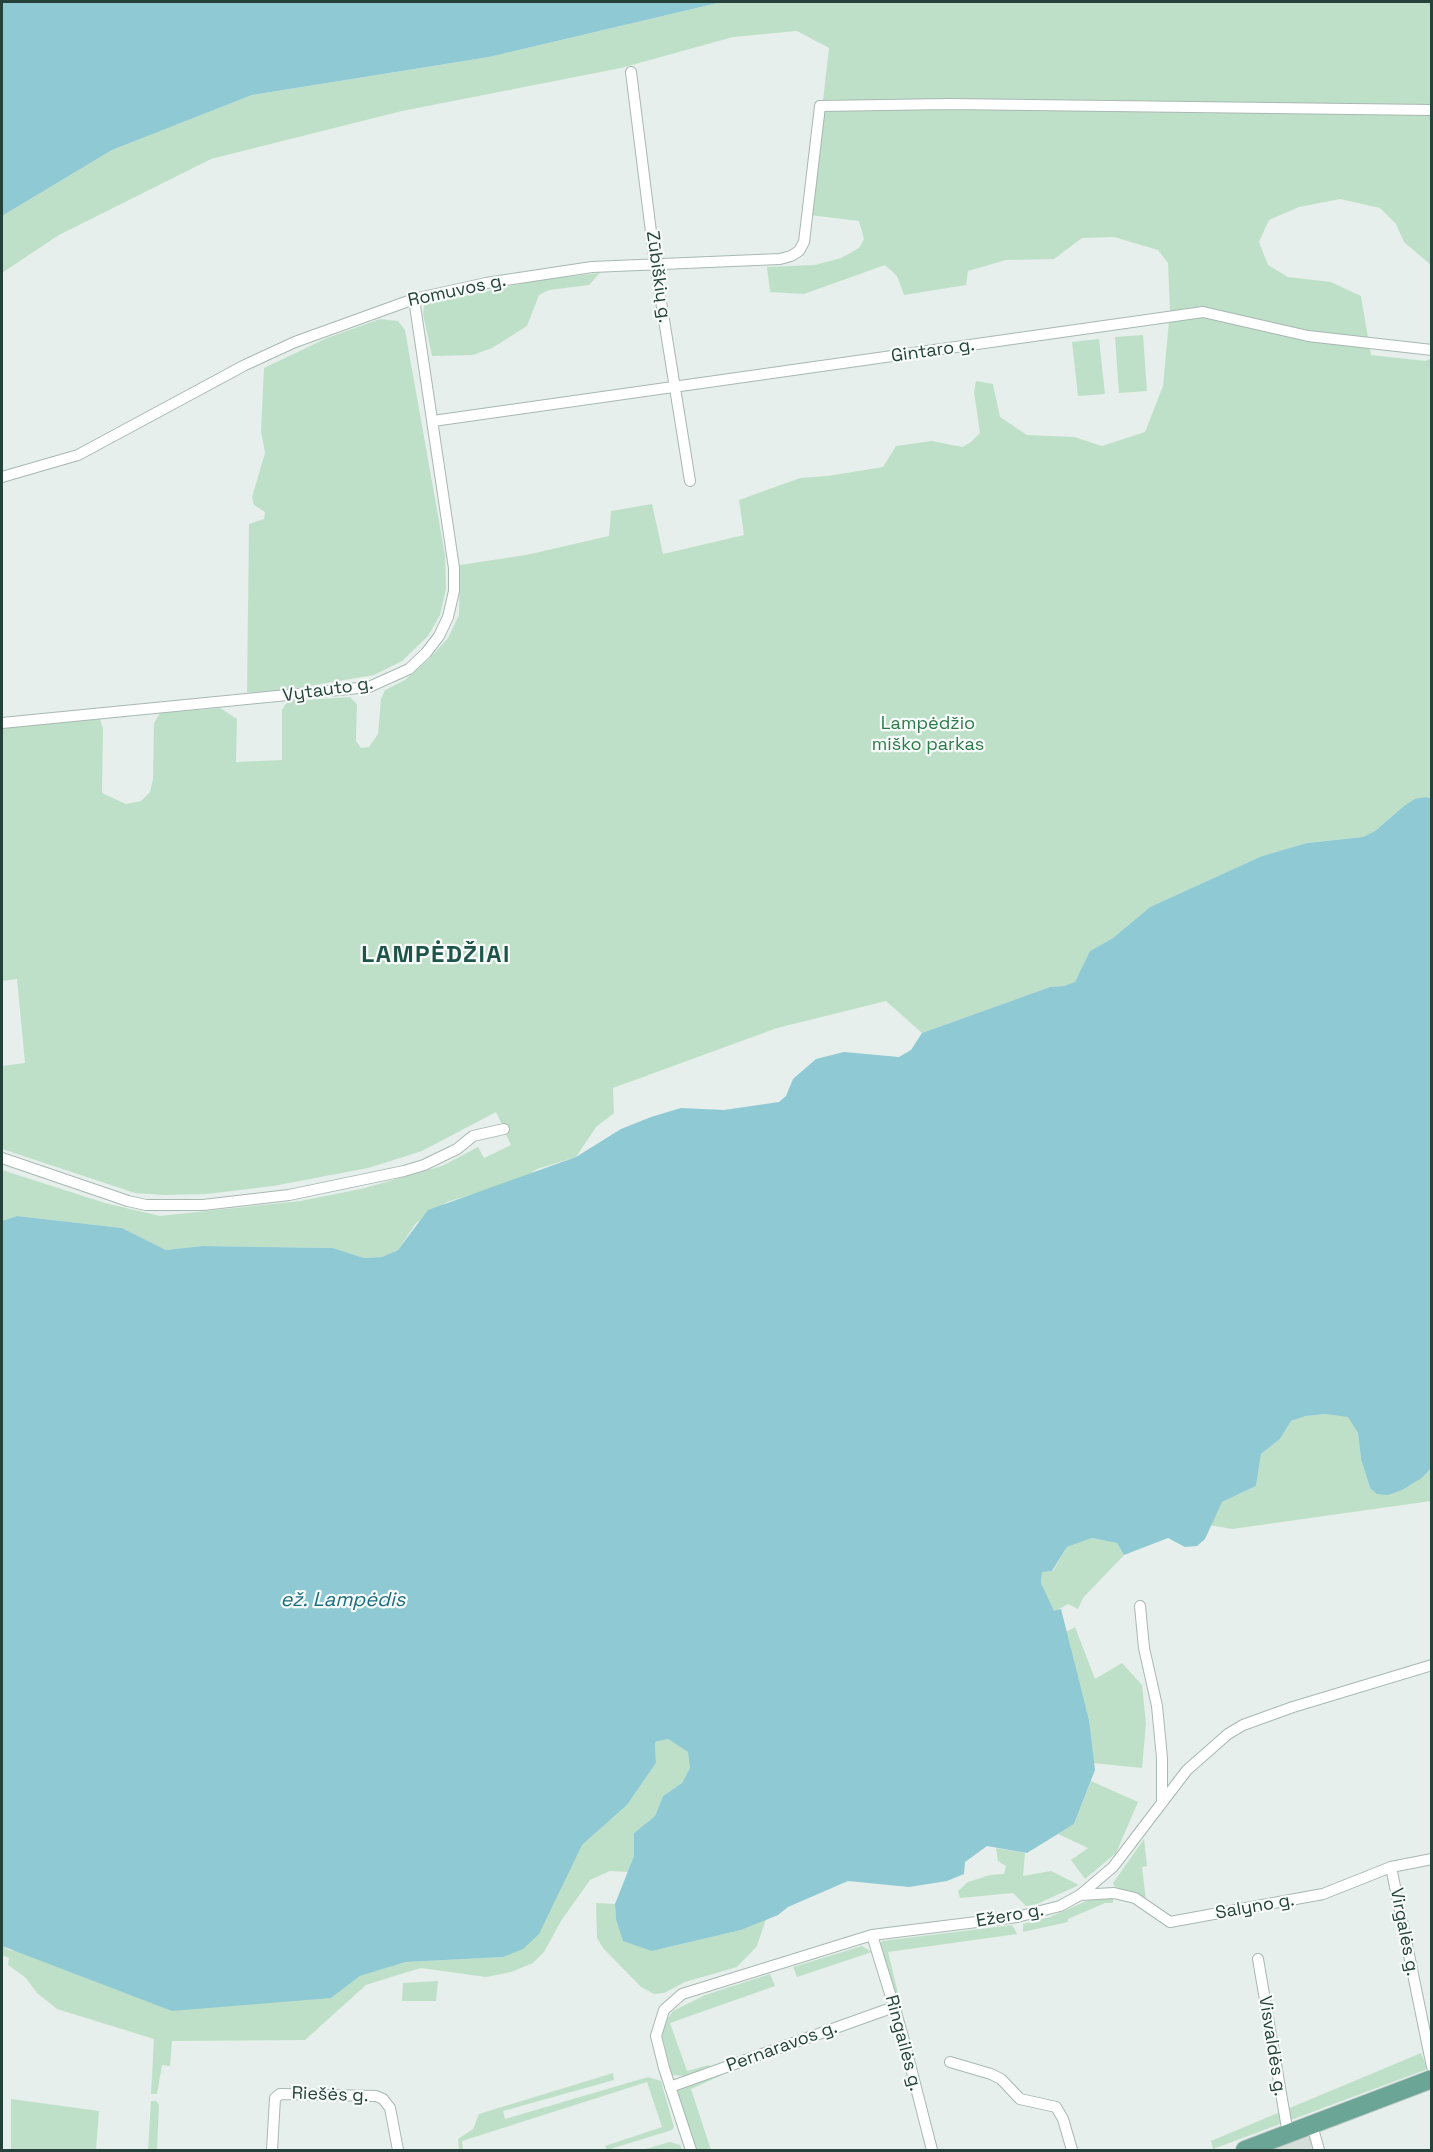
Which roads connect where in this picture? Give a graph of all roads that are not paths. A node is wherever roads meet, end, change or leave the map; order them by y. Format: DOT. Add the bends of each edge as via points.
graph roads {
  1 [pos="630,72"];
  2 [pos="1431,111"];
  3 [pos="655,264"];
  4 [pos="414,299"];
  5 [pos="1431,350"];
  6 [pos="675,388"];
  7 [pos="433,421"];
  8 [pos="2,477"];
  9 [pos="690,481"];
  10 [pos="2,723"];
  11 [pos="504,1129"];
  12 [pos="2,1158"];
  13 [pos="1140,1606"];
  14 [pos="1431,1665"];
  15 [pos="1162,1801"];
  16 [pos="1431,1859"];
  17 [pos="1391,1867"];
  18 [pos="1080,1895"];
  19 [pos="872,1935"];
  20 [pos="1258,1959"];
  21 [pos="894,2007"];
  22 [pos="950,2062"];
  23 [pos="1431,2067"];
  24 [pos="1431,2079"];
  25 [pos="670,2087"];
  26 [pos="1312,2125"];
  27 [pos="1288,2134"];
  28 [pos="272,2151"];
  29 [pos="398,2151"];
  30 [pos="691,2151"];
  31 [pos="932,2151"];
  32 [pos="1071,2151"];
  33 [pos="1245,2151"];
  34 [pos="1319,2151"];
  1 -- 3 [label="street, Zūbiškių g."];
  2 -- 3 [label="street, Romuvos g." via="949,104 820,106 804,242 799,251 780,259"];
  3 -- 4 [label="street, Romuvos g." via="525,276"];
  3 -- 6 [label="street, Zūbiškių g."];
  4 -- 7 [label="street, Vytauto g."];
  4 -- 8 [label="street, Romuvos g." via="285,346 78,455"];
  5 -- 6 [label="street, Gintaro g." via="1308,336 1203,312"];
  6 -- 7 [label="street, Gintaro g."];
  6 -- 9 [label="street, Zūbiškių g."];
  7 -- 10 [label="street, Vytauto g." via="454,568 453,591 440,636 409,669 369,687 320,694"];
  11 -- 12 [label="street" via="473,1136 440,1157 404,1171 289,1195 203,1205 146,1205"];
  13 -- 15 [label="street" via="1144,1648 1157,1706"];
  14 -- 15 [label="street, Ežero g." via="1243,1725 1208,1749"];
  15 -- 18 [label="street, Ežero g." via="1113,1867"];
  16 -- 17 [label="street, Salyno g."];
  17 -- 18 [label="street, Salyno g." via="1323,1894 1170,1922 1135,1898 1114,1893"];
  17 -- 23 [label="street, Virgalės g."];
  18 -- 19 [label="street, Ežero g." via="1040,1912"];
  19 -- 21 [label="street, Ringailės g."];
  19 -- 25 [label="street, Ežero g." via="698,1987 671,2001 664,2010 657,2036"];
  20 -- 27 [label="street, Visvaldės g."];
  21 -- 25 [label="street, Pernaravos g."];
  21 -- 31 [label="street, Ringailės g."];
  22 -- 32 [label="street" via="1001,2079 1020,2099 1056,2108"];
  24 -- 26 [label="main road"];
  25 -- 30 [label="street, Ežero g."];
  26 -- 27 [label="main road"];
  26 -- 34 [label="street"];
  27 -- 33 [label="main road"];
  28 -- 29 [label="street, Riešės g." via="275,2098 280,2094 383,2099 390,2108"];
}
